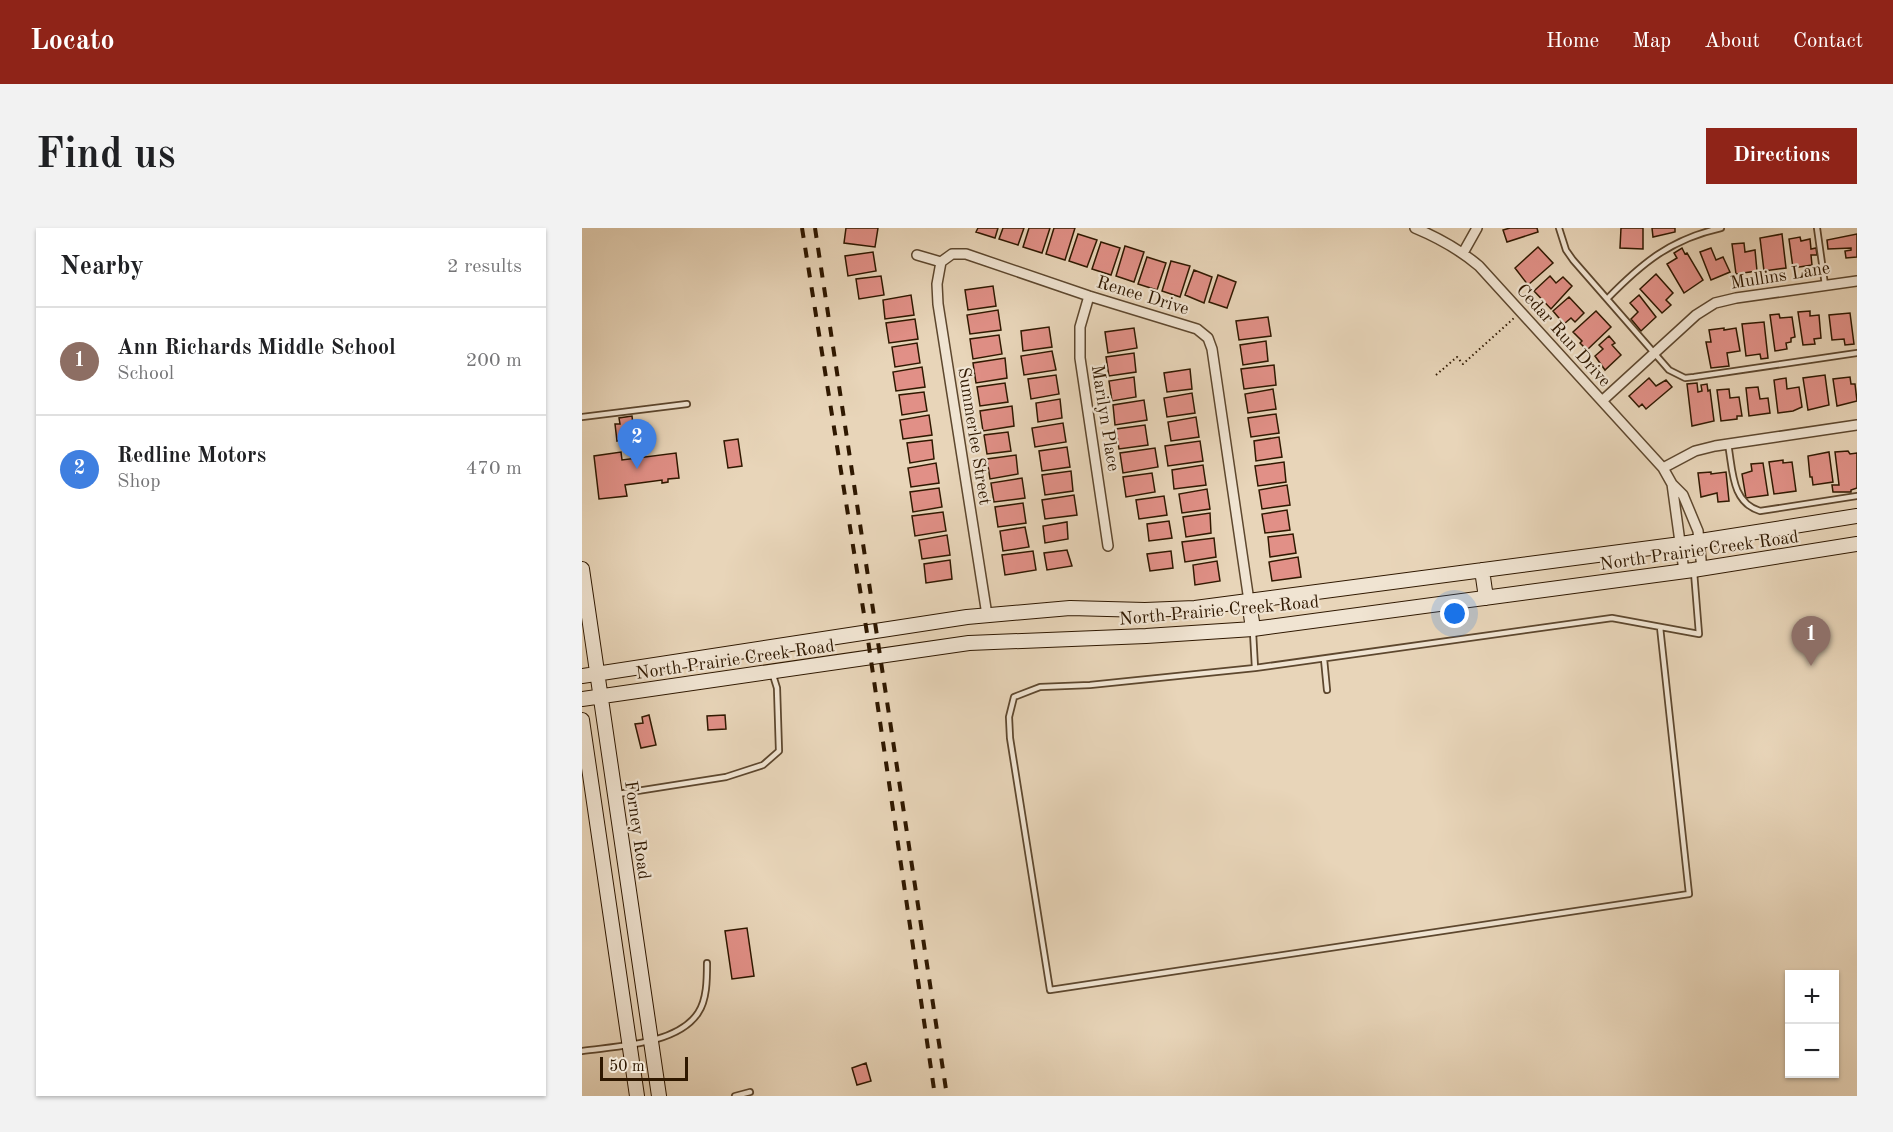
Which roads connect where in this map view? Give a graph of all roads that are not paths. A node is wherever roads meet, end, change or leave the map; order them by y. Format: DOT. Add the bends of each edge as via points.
graph roads {
  1 [pos="1415,228"];
  2 [pos="1478,228"];
  3 [pos="1559,228"];
  4 [pos="1721,228"];
  5 [pos="1817,228"];
  6 [pos="1463,253"];
  7 [pos="917,255"];
  8 [pos="941,262"];
  9 [pos="1857,281"];
  10 [pos="1825,285"];
  11 [pos="1089,296"];
  12 [pos="1607,299"];
  13 [pos="1654,353"];
  14 [pos="1857,353"];
  15 [pos="1602,401"];
  16 [pos="687,404"];
  17 [pos="582,417"];
  18 [pos="1857,426"];
  19 [pos="1728,444"];
  20 [pos="1663,468"];
  21 [pos="1672,484"];
  22 [pos="1857,496"];
  23 [pos="1857,516"];
  24 [pos="1700,540"];
  25 [pos="1681,543"];
  26 [pos="1857,544"];
  27 [pos="1108,546"];
  28 [pos="582,569"];
  29 [pos="1482,570"];
  30 [pos="1693,570"];
  31 [pos="1486,598"];
  32 [pos="1249,601"];
  33 [pos="987,615"];
  34 [pos="1660,627"];
  35 [pos="1253,629"];
  36 [pos="768,648"];
  37 [pos="1324,659"];
  38 [pos="1255,668"];
  39 [pos="772,671"];
  40 [pos="589,675"];
  41 [pos="1327,690"];
  42 [pos="601,696"];
  43 [pos="582,699"];
  44 [pos="582,720"];
  45 [pos="615,794"];
  46 [pos="707,963"];
  47 [pos="651,1041"];
  48 [pos="630,1044"];
  49 [pos="582,1051"];
  50 [pos="750,1092"];
  51 [pos="637,1096"];
  52 [pos="659,1096"];
  53 [pos="735,1096"];
  1 -- 6 [label="street, Cedar Run Drive"];
  2 -- 6 [label="street"];
  3 -- 12 [label="lane" via="1566,250"];
  4 -- 12 [label="lane" via="1673,244 1646,262"];
  5 -- 10 [label="lane"];
  6 -- 15 [label="street, Cedar Run Drive"];
  7 -- 8 [label="street"];
  8 -- 11 [label="street, Renee Drive" via="952,254 966,254"];
  8 -- 33 [label="street, Summerlee Street" via="938,304"];
  9 -- 10 [label="street, Mullins Lane"];
  10 -- 13 [label="street, Mullins Lane" via="1715,303"];
  11 -- 27 [label="street, Marilyn Place" via="1080,327 1080,358"];
  11 -- 32 [label="street, Renee Drive" via="1197,329 1208,338"];
  12 -- 13 [label="lane"];
  13 -- 14 [label="lane" via="1670,370 1685,378"];
  13 -- 15 [label="street, Mullins Lane"];
  15 -- 20 [label="street, Cedar Run Drive"];
  16 -- 17 [label="lane"];
  18 -- 19 [label="street"];
  19 -- 20 [label="street" via="1695,451"];
  19 -- 22 [label="lane" via="1736,489 1750,508 1760,511"];
  20 -- 21 [label="street, Cedar Run Drive"];
  21 -- 24 [label="street, Cedar Run Drive" via="1683,495"];
  21 -- 25 [label="street"];
  23 -- 24 [label="main road, North Prairie Creek Road"];
  24 -- 25 [label="main road, North Prairie Creek Road"];
  24 -- 30 [label="street, Cedar Run Drive"];
  25 -- 29 [label="main road, North Prairie Creek Road"];
  25 -- 30 [label="street"];
  26 -- 30 [label="main road, North Prairie Creek Road"];
  28 -- 40 [label="main road, Forney Road"];
  29 -- 31 [label="main road"];
  29 -- 32 [label="main road, North Prairie Creek Road"];
  30 -- 31 [label="main road, North Prairie Creek Road"];
  30 -- 34 [label="lane" via="1699,634"];
  31 -- 35 [label="main road, North Prairie Creek Road"];
  32 -- 33 [label="main road, North Prairie Creek Road" via="1195,608 1070,608"];
  32 -- 35 [label="main road"];
  33 -- 36 [label="main road, North Prairie Creek Road"];
  34 -- 37 [label="lane" via="1612,618"];
  34 -- 38 [label="lane" via="1689,894 1050,990 1010,738 1014,697 1040,687"];
  35 -- 38 [label="lane"];
  35 -- 39 [label="main road, North Prairie Creek Road" via="969,643"];
  36 -- 39 [label="main road"];
  36 -- 40 [label="main road, North Prairie Creek Road"];
  37 -- 38 [label="lane"];
  37 -- 41 [label="lane"];
  39 -- 42 [label="main road, North Prairie Creek Road"];
  39 -- 45 [label="lane" via="777,688 779,751 763,765 726,777"];
  40 -- 42 [label="main road, Forney Road"];
  42 -- 43 [label="main road, North Prairie Creek Road"];
  42 -- 45 [label="main road, Forney Road"];
  44 -- 48 [label="main road"];
  45 -- 47 [label="main road, Forney Road"];
  46 -- 47 [label="lane" via="706,989 699,1013 684,1028"];
  47 -- 48 [label="lane"];
  47 -- 52 [label="main road, Forney Road"];
  48 -- 49 [label="lane"];
  48 -- 51 [label="main road"];
  50 -- 53 [label="lane"];
}
